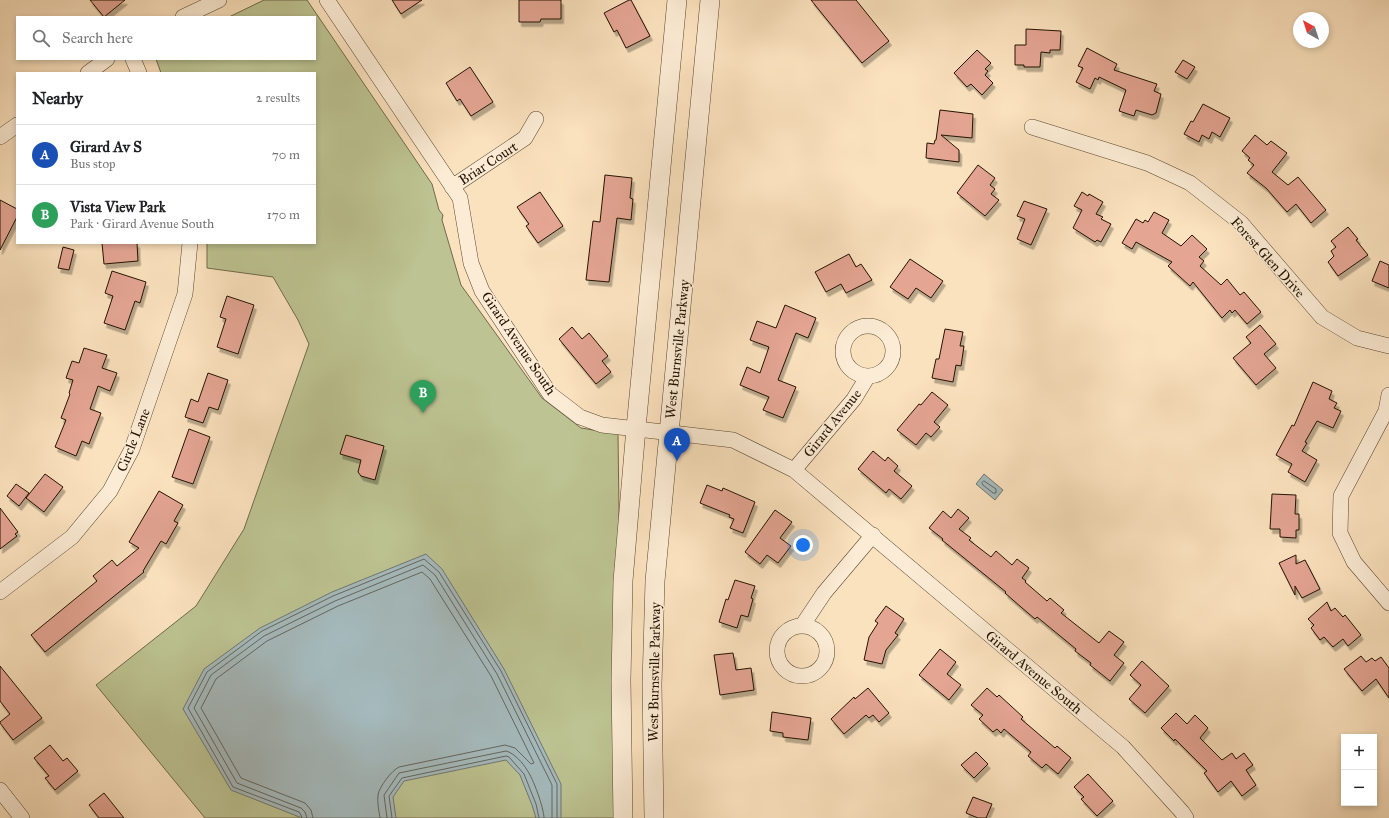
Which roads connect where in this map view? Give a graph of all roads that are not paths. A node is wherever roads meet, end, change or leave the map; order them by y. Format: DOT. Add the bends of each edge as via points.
graph roads {
  1 [pos="219,0"];
  2 [pos="327,0"];
  3 [pos="677,0"];
  4 [pos="710,0"];
  5 [pos="185,16"];
  6 [pos="106,60"];
  7 [pos="133,60"];
  8 [pos="89,72"];
  9 [pos="139,72"];
  10 [pos="536,119"];
  11 [pos="16,126"];
  12 [pos="1032,127"];
  13 [pos="0,137"];
  14 [pos="452,187"];
  15 [pos="190,244"];
  16 [pos="1389,346"];
  17 [pos="868,376"];
  18 [pos="1389,395"];
  19 [pos="636,428"];
  20 [pos="668,432"];
  21 [pos="794,470"];
  22 [pos="873,535"];
  23 [pos="0,592"];
  24 [pos="1389,603"];
  25 [pos="802,626"];
  26 [pos="0,790"];
  27 [pos="22,818"];
  28 [pos="623,818"];
  29 [pos="654,818"];
  30 [pos="1186,818"];
  1 -- 5 [label="street"];
  2 -- 14 [label="street, Girard Avenue South"];
  3 -- 19 [label="street"];
  4 -- 20 [label="street, West Burnsville Parkway"];
  6 -- 8 [label="street"];
  7 -- 9 [label="street"];
  10 -- 14 [label="street, Briar Court" via="525,138"];
  11 -- 13 [label="street"];
  12 -- 16 [label="street, Forest Glen Drive" via="1146,163 1190,183 1241,223 1322,317 1357,338"];
  14 -- 19 [label="street, Girard Avenue South" via="460,198 471,263 482,291 550,394 580,417 602,425"];
  15 -- 23 [label="street, Circle Lane" via="185,294 132,449 110,491 72,537"];
  17 -- 21 [label="street, Girard Avenue" via="854,399"];
  18 -- 24 [label="street" via="1386,411 1341,496 1340,533 1354,562"];
  19 -- 20 [label="street, Girard Avenue South"];
  19 -- 28 [label="street" via="623,581"];
  20 -- 21 [label="street, Girard Avenue South" via="733,440"];
  20 -- 29 [label="street, West Burnsville Parkway" via="655,581 652,684"];
  21 -- 22 [label="street, Girard Avenue South"];
  22 -- 25 [label="street" via="824,593"];
  22 -- 30 [label="street, Girard Avenue South" via="1123,747"];
  26 -- 27 [label="street"];
}
